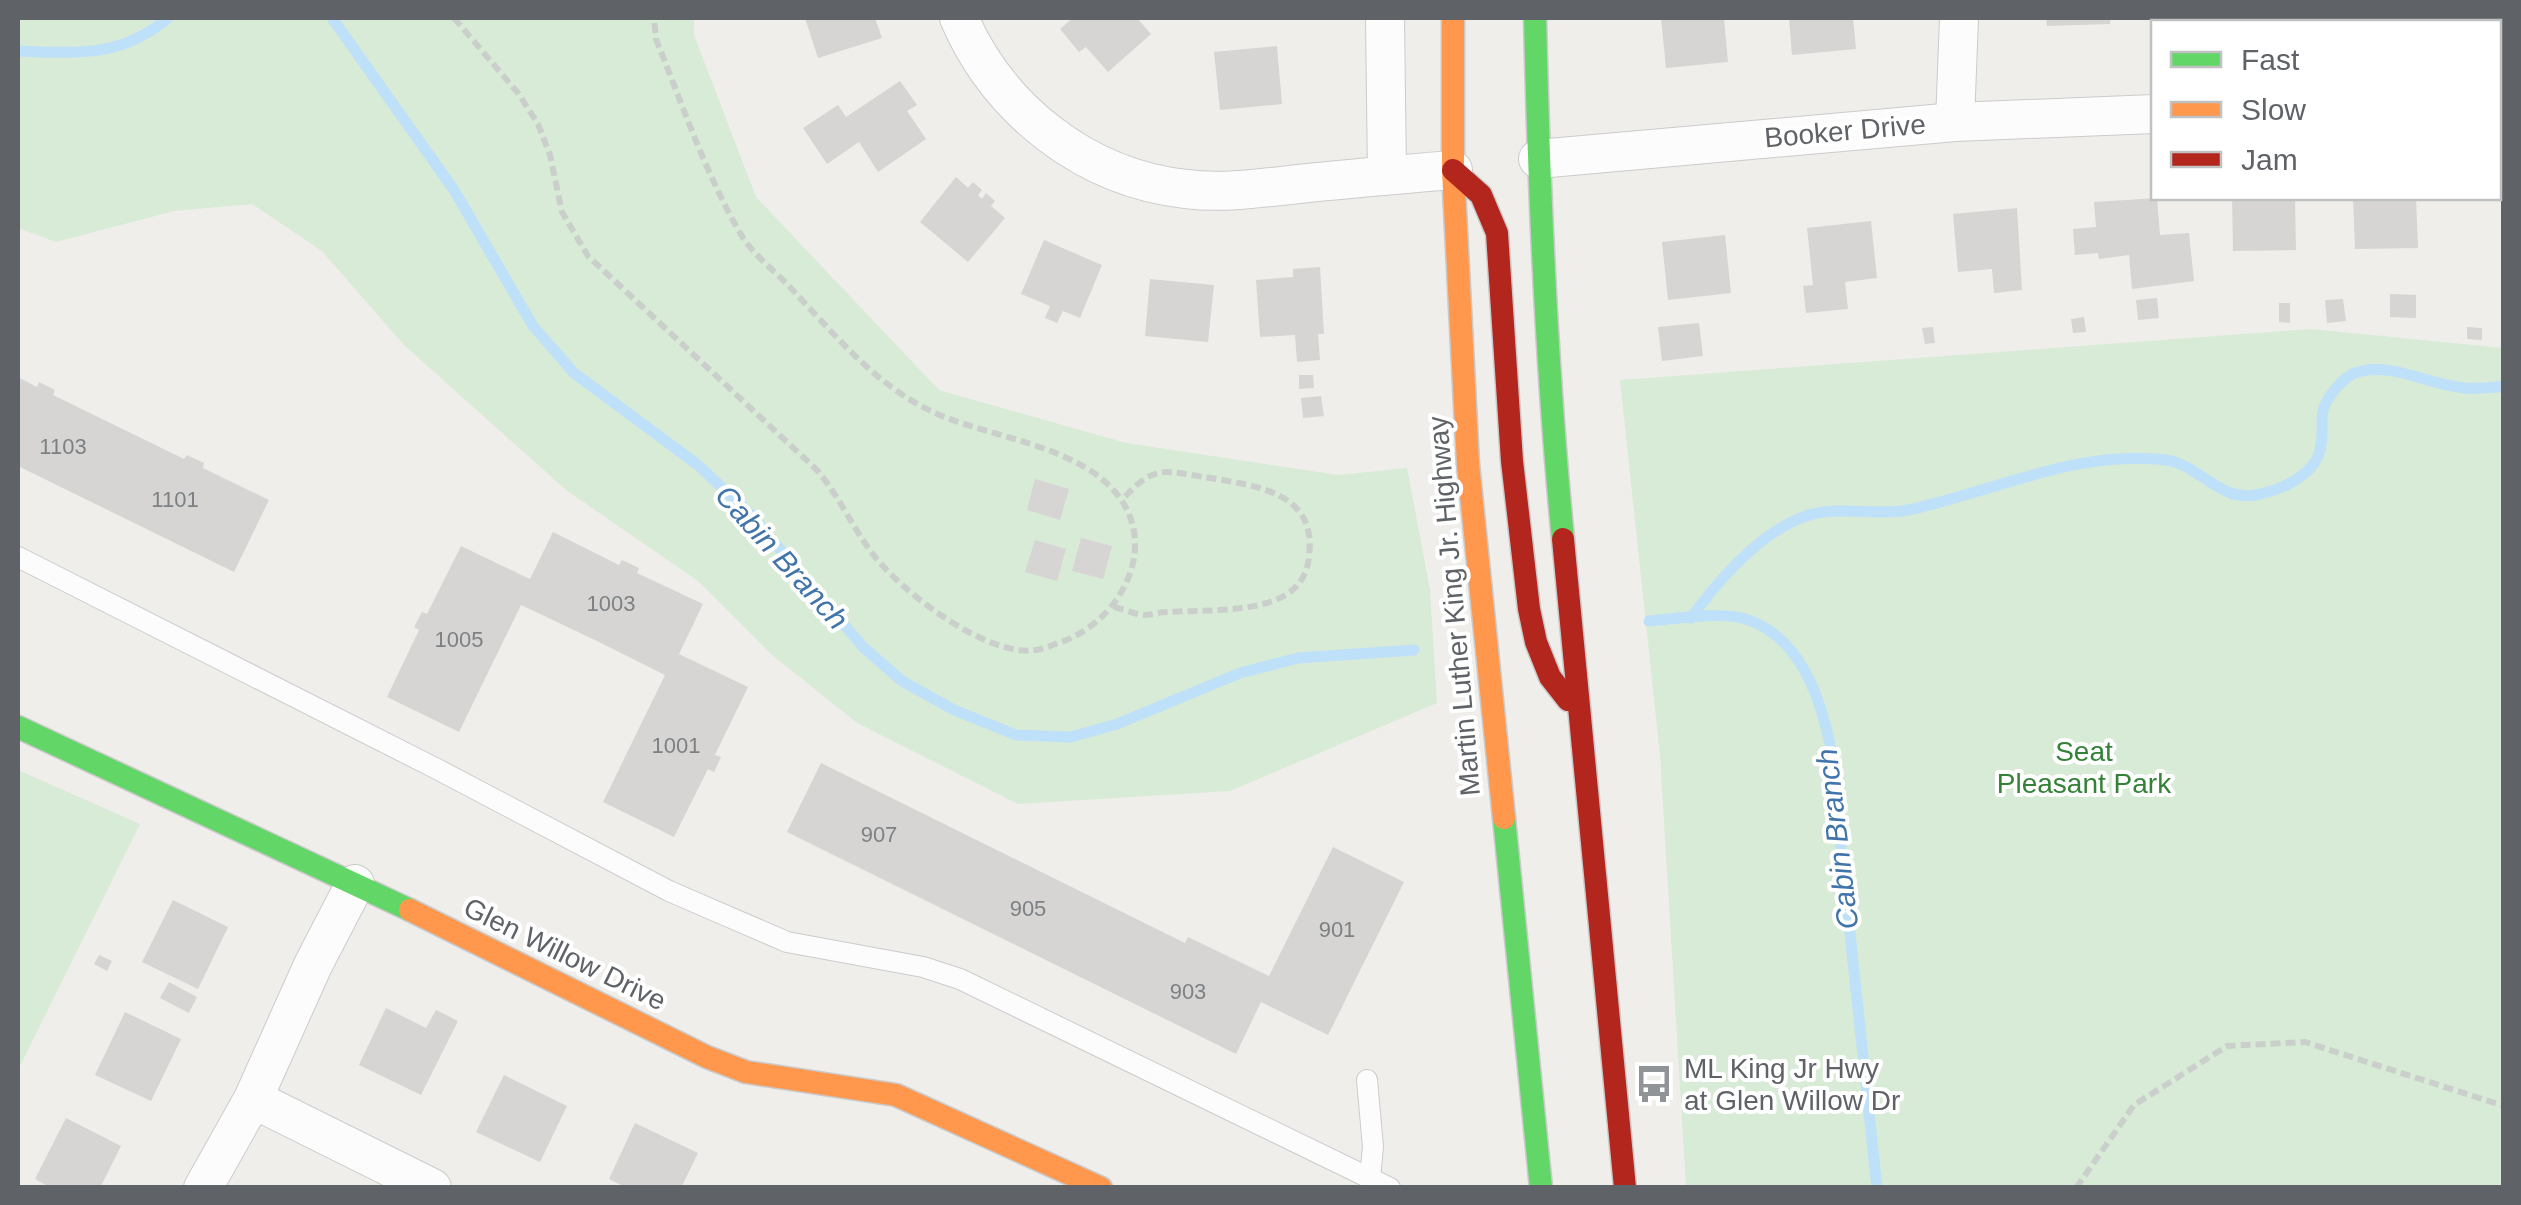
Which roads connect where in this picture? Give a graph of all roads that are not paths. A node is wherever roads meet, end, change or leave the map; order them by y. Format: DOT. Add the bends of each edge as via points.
graph roads {
  1 [pos="959,18"];
  2 [pos="1385,18"];
  3 [pos="1453,18"];
  4 [pos="1535,18"];
  5 [pos="1959,18"];
  6 [pos="2151,114"];
  7 [pos="1956,122"];
  8 [pos="1526,158"];
  9 [pos="1452,170"];
  10 [pos="1387,175"];
  11 [pos="18,557"];
  12 [pos="1581,718"];
  13 [pos="18,727"];
  14 [pos="355,884"];
  15 [pos="1367,1080"];
  16 [pos="253,1099"];
  17 [pos="1380,1182"];
  18 [pos="203,1188"];
  19 [pos="432,1188"];
  20 [pos="1101,1188"];
  21 [pos="1541,1188"];
  22 [pos="1625,1188"];
  1 -- 10 [label="street" via="999,84 1032,121 1072,150 1140,181 1248,190"];
  2 -- 10 [label="street"];
  3 -- 9 [label="main road, Martin Luther King Jr. Highway"];
  4 -- 8 [label="main road"];
  5 -- 7 [label="street"];
  6 -- 7 [label="street, Booker Drive"];
  7 -- 8 [label="street, Booker Drive"];
  8 -- 12 [label="main road"];
  9 -- 10 [label="street"];
  9 -- 12 [label="main road" via="1481,195 1496,233 1529,609 1550,677"];
  9 -- 21 [label="main road, Martin Luther King Jr. Highway" via="1468,464"];
  11 -- 17 [label="lane" via="669,891 786,942 960,979"];
  12 -- 22 [label="main road"];
  13 -- 14 [label="main road, Glen Willow Drive"];
  14 -- 16 [label="street"];
  14 -- 20 [label="main road, Glen Willow Drive" via="746,1072 896,1095"];
  15 -- 17 [label="lane"];
  16 -- 18 [label="street"];
  16 -- 19 [label="street"];
}
